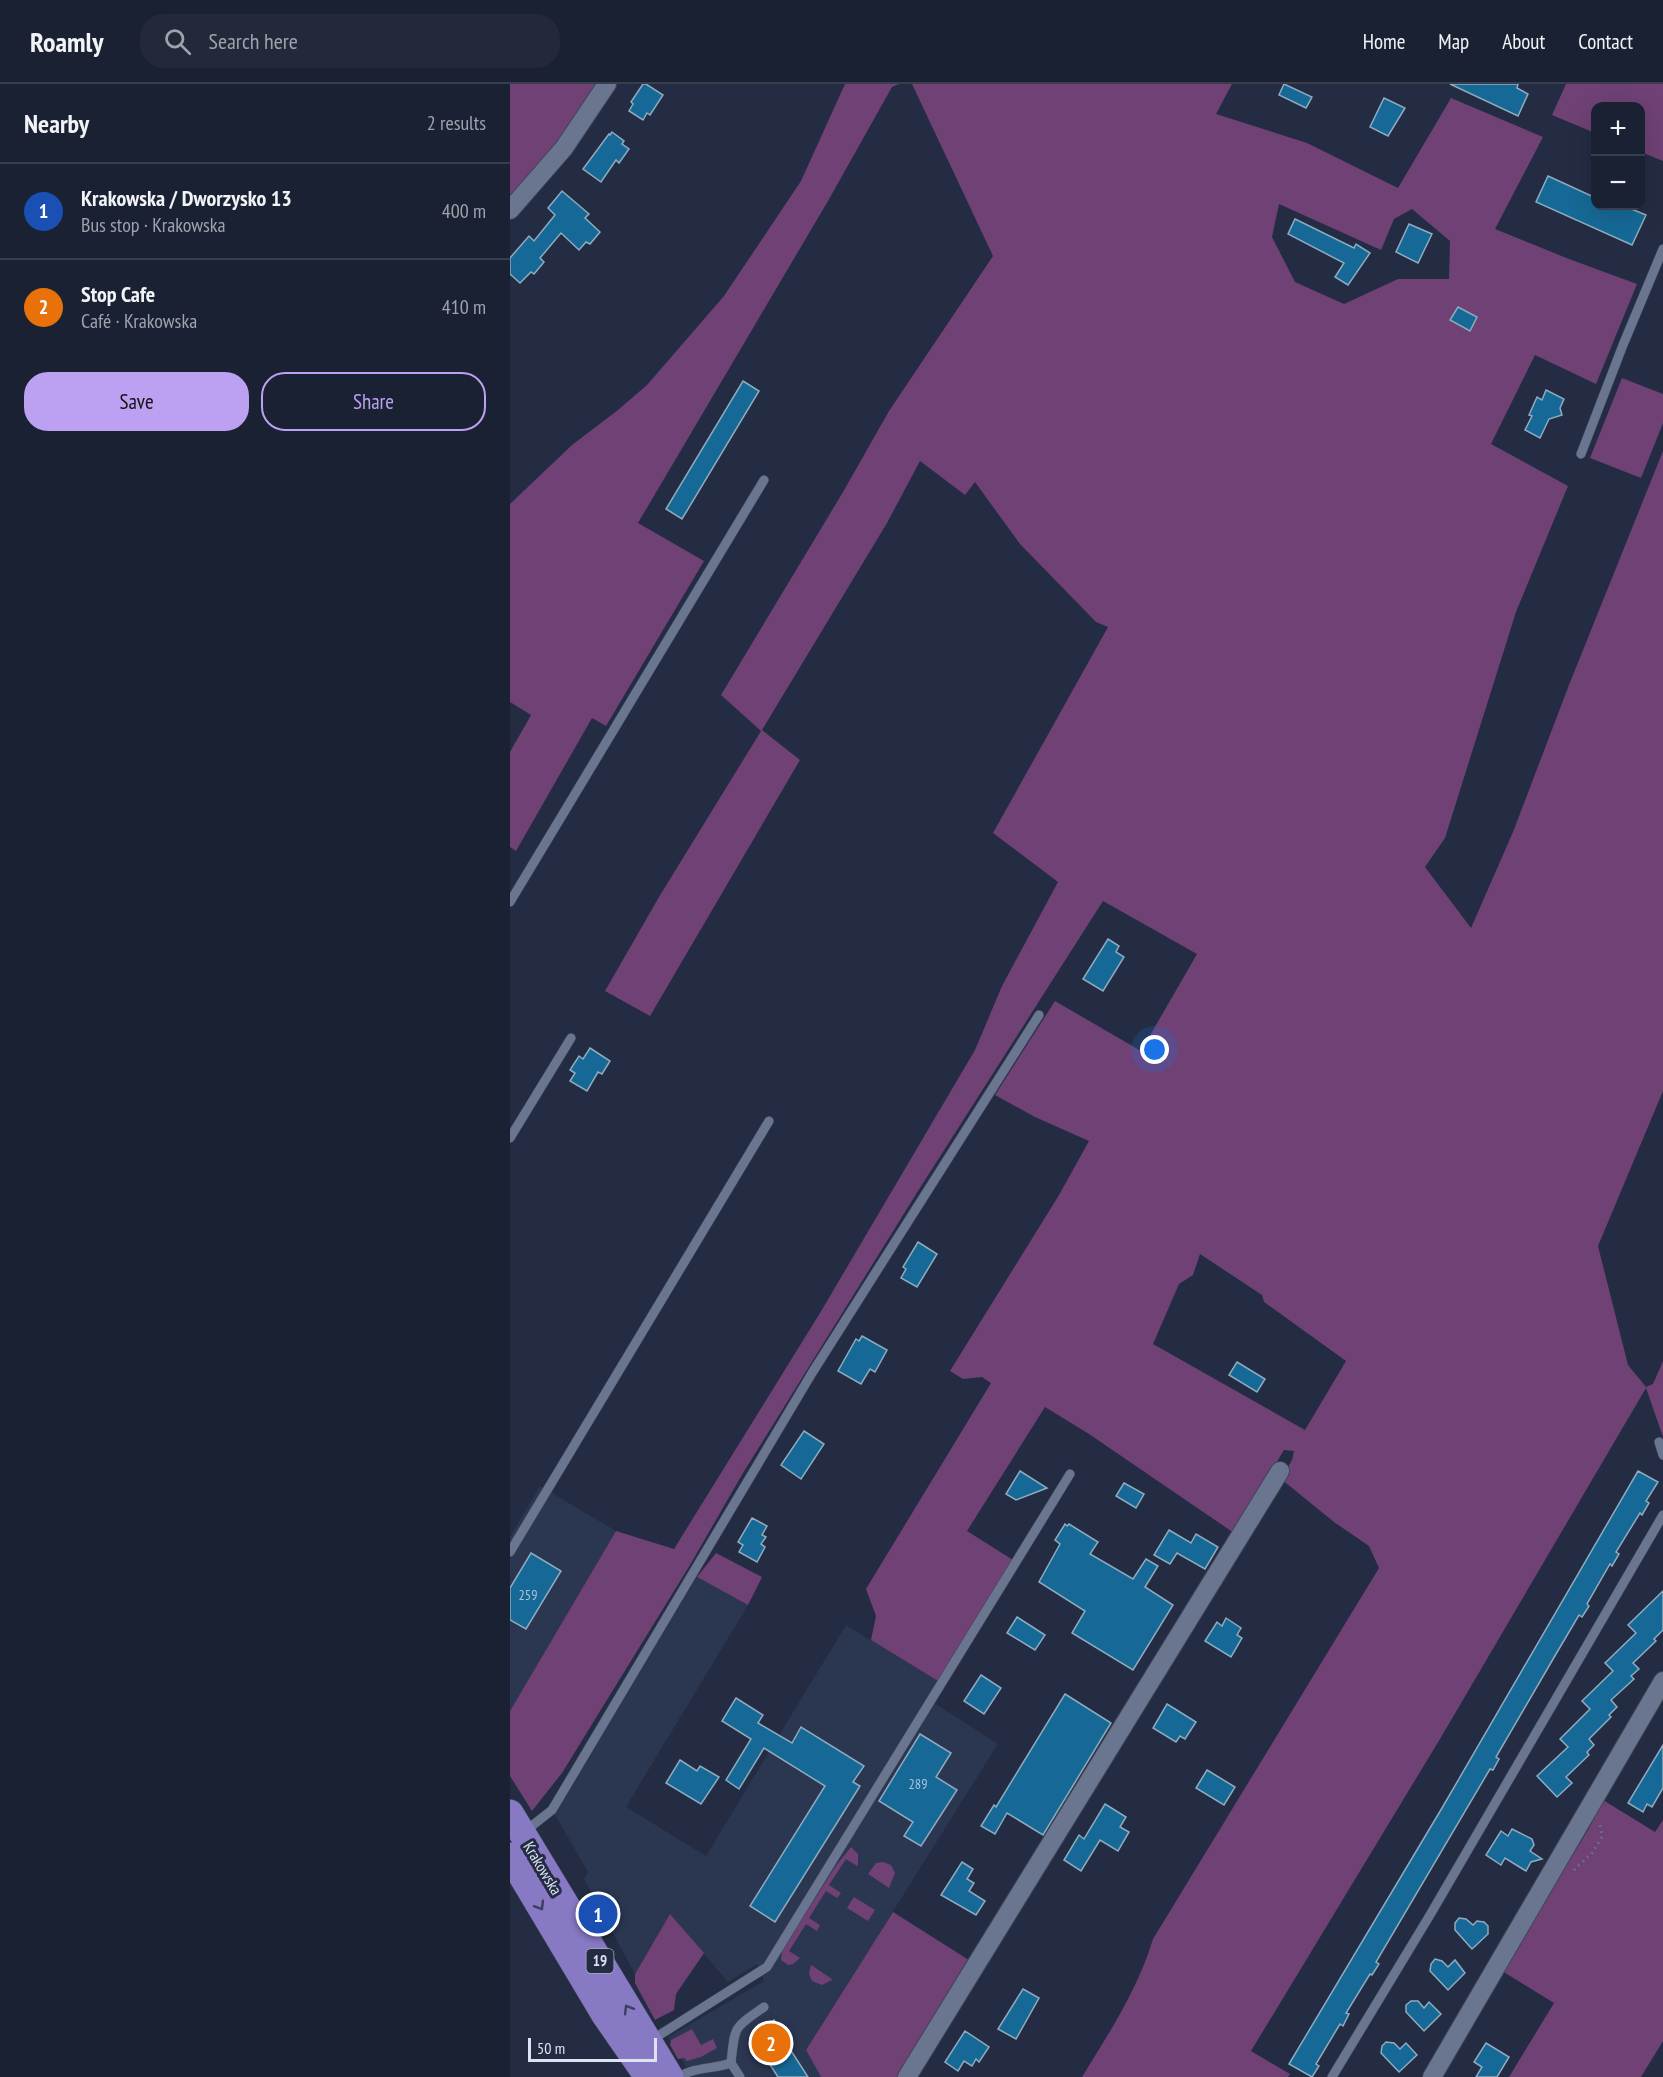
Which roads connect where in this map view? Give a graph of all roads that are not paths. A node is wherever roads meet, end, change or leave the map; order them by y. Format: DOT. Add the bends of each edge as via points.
graph roads {
  1 [pos="607,84"];
  2 [pos="510,210"];
  3 [pos="1663,249"];
  4 [pos="1581,454"];
  5 [pos="764,480"];
  6 [pos="510,902"];
  7 [pos="1039,1015"];
  8 [pos="571,1038"];
  9 [pos="770,1121"];
  10 [pos="510,1138"];
  11 [pos="1659,1442"];
  12 [pos="1663,1455"];
  13 [pos="1280,1471"];
  14 [pos="1070,1474"];
  15 [pos="1663,1515"];
  16 [pos="510,1552"];
  17 [pos="1663,1681"];
  18 [pos="515,1844"];
  19 [pos="764,2007"];
  20 [pos="648,2042"];
  21 [pos="731,2063"];
  22 [pos="648,2077"];
  23 [pos="670,2077"];
  24 [pos="679,2077"];
  25 [pos="740,2077"];
  26 [pos="907,2077"];
  27 [pos="1332,2077"];
  28 [pos="1432,2077"];
  1 -- 2 [label="street" via="564,147"];
  3 -- 4 [label="lane"];
  5 -- 6 [label="lane"];
  7 -- 18 [label="lane" via="812,1373 552,1810"];
  8 -- 10 [label="lane"];
  9 -- 16 [label="lane"];
  11 -- 12 [label="lane"];
  13 -- 26 [label="street"];
  14 -- 20 [label="lane" via="766,1967"];
  15 -- 27 [label="lane"];
  17 -- 28 [label="street"];
  20 -- 18 [label="main road, Krakowska / 19, one-way"];
  18 -- 22 [label="main road, Krakowska / 19, one-way" via="605,2015"];
  19 -- 21 [label="lane" via="737,2026"];
  20 -- 23 [label="main road, Krakowska / 19"];
  21 -- 24 [label="lane"];
  21 -- 25 [label="lane"];
}
